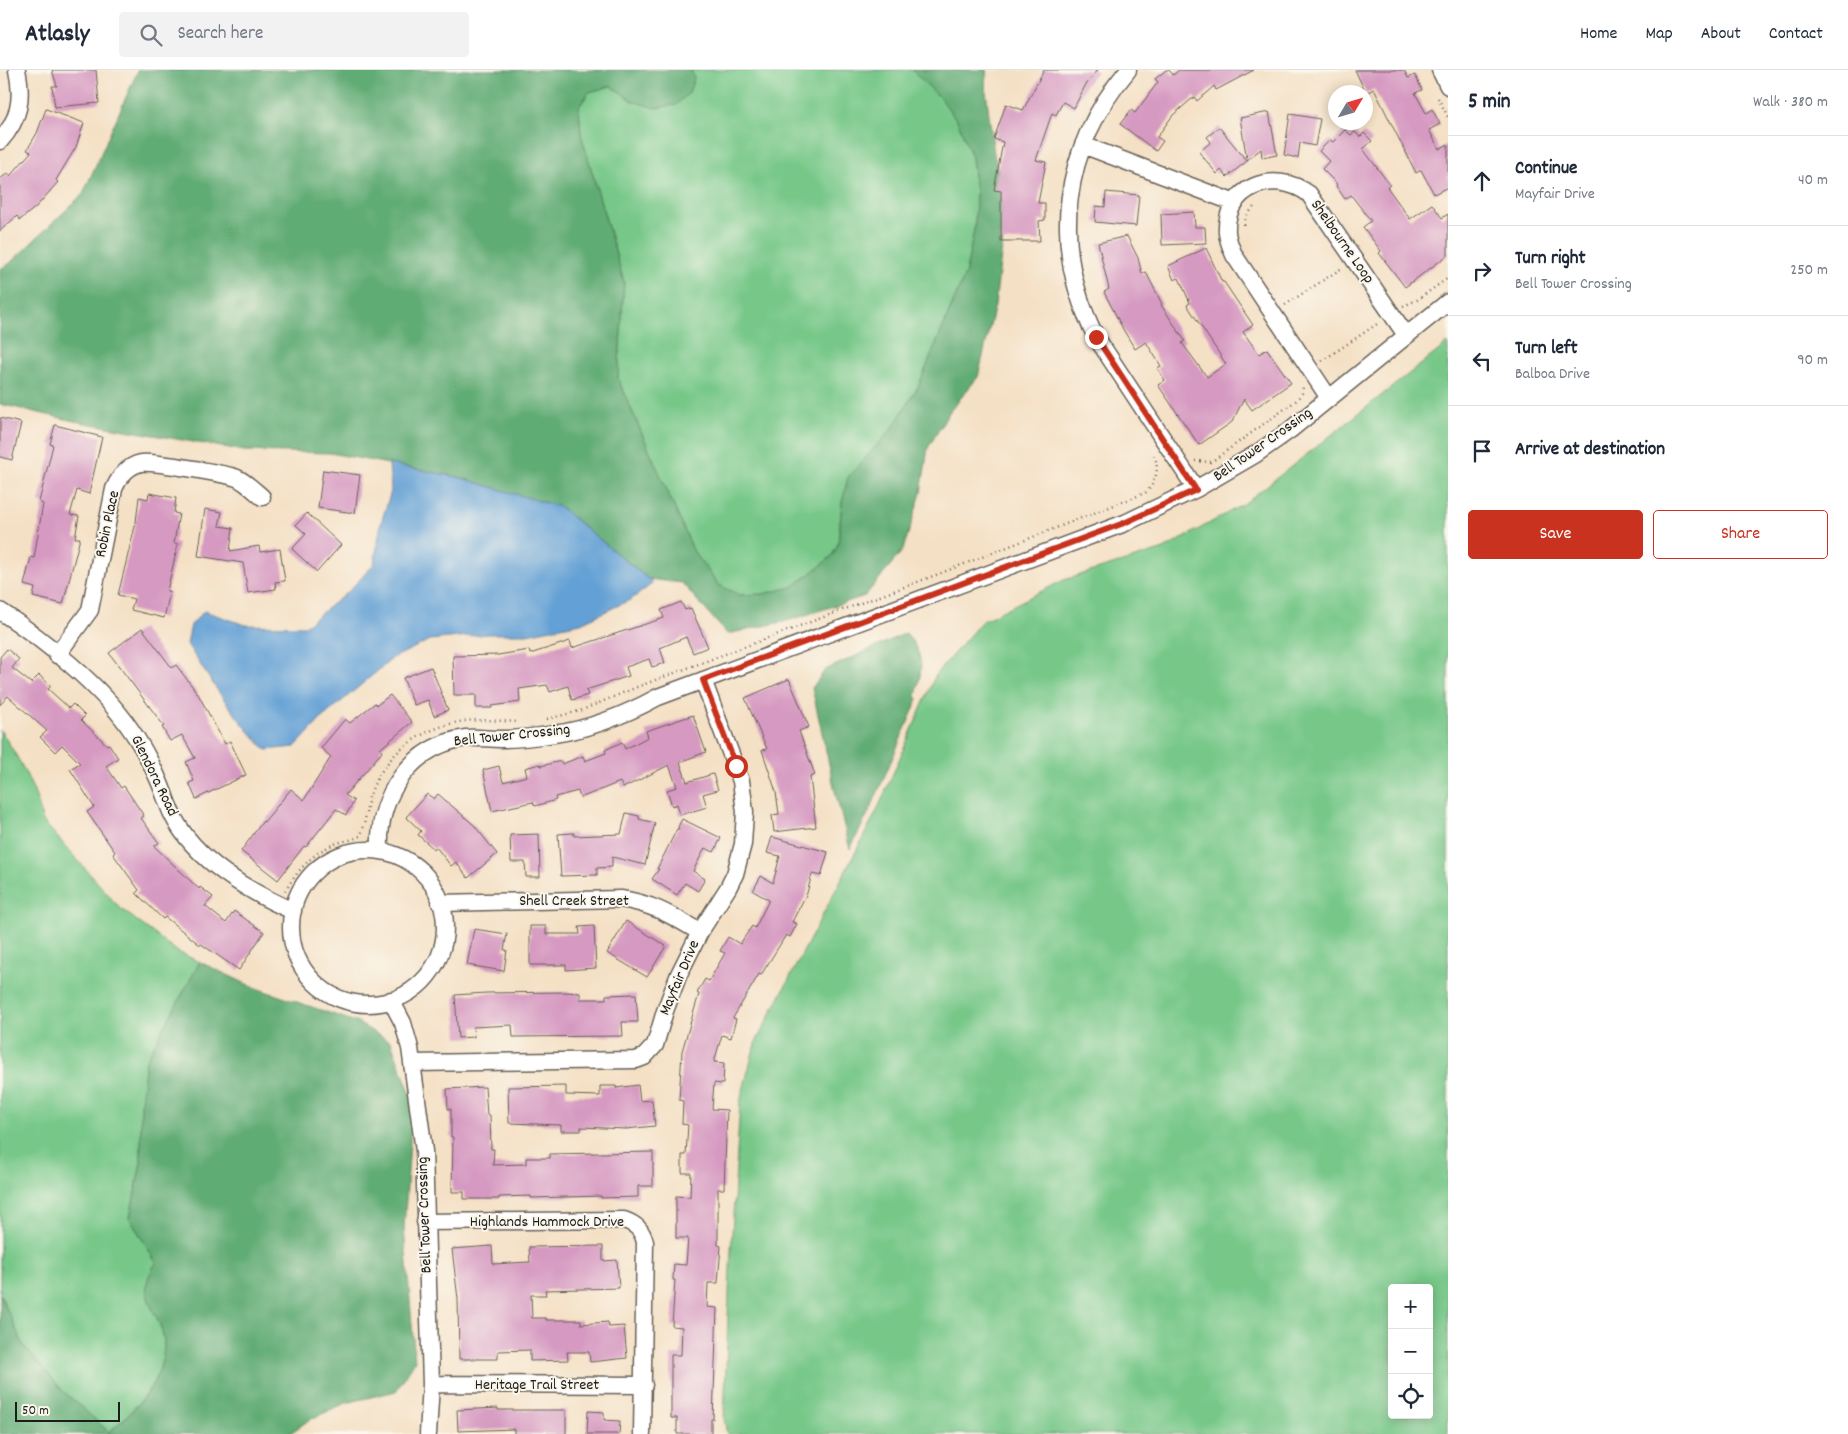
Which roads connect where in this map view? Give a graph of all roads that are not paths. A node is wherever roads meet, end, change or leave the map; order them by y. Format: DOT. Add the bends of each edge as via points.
graph roads {
  1 [pos="17,70"];
  2 [pos="1128,70"];
  3 [pos="1440,70"];
  4 [pos="1448,86"];
  5 [pos="0,141"];
  6 [pos="1083,144"];
  7 [pos="1235,203"];
  8 [pos="1448,302"];
  9 [pos="1406,335"];
  10 [pos="1329,398"];
  11 [pos="1196,490"];
  12 [pos="262,497"];
  13 [pos="0,611"];
  14 [pos="57,655"];
  15 [pos="703,680"];
  16 [pos="380,851"];
  17 [pos="440,903"];
  18 [pos="293,911"];
  19 [pos="700,932"];
  20 [pos="391,1000"];
  21 [pos="413,1063"];
  22 [pos="425,1222"];
  23 [pos="431,1384"];
  24 [pos="644,1385"];
  25 [pos="428,1434"];
  26 [pos="642,1434"];
  1 -- 5 [label="street" via="20,104 8,132"];
  2 -- 6 [label="street" via="1108,96"];
  3 -- 4 [label="street"];
  6 -- 7 [label="street"];
  6 -- 11 [label="street" via="1071,184 1067,219 1069,254 1076,288 1096,337"];
  7 -- 9 [label="street, Shelbourne Loop" via="1251,188 1273,181 1289,183 1309,194"];
  7 -- 10 [label="street" via="1227,226 1228,241 1234,255"];
  8 -- 9 [label="street, Bell Tower Crossing"];
  9 -- 10 [label="street, Bell Tower Crossing"];
  10 -- 11 [label="street, Bell Tower Crossing" via="1256,454"];
  11 -- 15 [label="street, Bell Tower Crossing" via="1124,523"];
  12 -- 14 [label="street, Robin Place" via="238,478 215,473 148,462 127,470 114,489 90,610"];
  13 -- 14 [label="street, Glendora Road"];
  14 -- 18 [label="street, Glendora Road" via="117,710 150,762 173,816 188,840 250,889"];
  15 -- 16 [label="street, Bell Tower Crossing" via="626,713 574,730 502,739 468,738 435,747 414,762 392,790 380,824"];
  15 -- 19 [label="street, Mayfair Drive" via="736,766 745,812 743,844 735,874"];
  16 -- 17 [label="street" via="414,866 431,885"];
  16 -- 18 [label="street" via="342,855 319,868 303,885"];
  17 -- 19 [label="street, Shell Creek Street" via="621,899 658,909"];
  17 -- 20 [label="street" via="444,933 439,957 416,986"];
  18 -- 20 [label="street" via="291,931 296,954 316,984 347,1001 371,1004"];
  19 -- 21 [label="street, Mayfair Drive" via="679,974 655,1045 644,1057 636,1060"];
  20 -- 21 [label="street, Bell Tower Crossing" via="403,1023"];
  21 -- 22 [label="street, Bell Tower Crossing" via="424,1151"];
  22 -- 23 [label="street, Bell Tower Crossing"];
  22 -- 24 [label="street, Highlands Hammock Drive" via="624,1220 638,1227 645,1242"];
  23 -- 24 [label="street, Heritage Trail Street"];
  23 -- 25 [label="street, Bell Tower Crossing"];
  24 -- 26 [label="street, Highlands Hammock Drive"];
}
